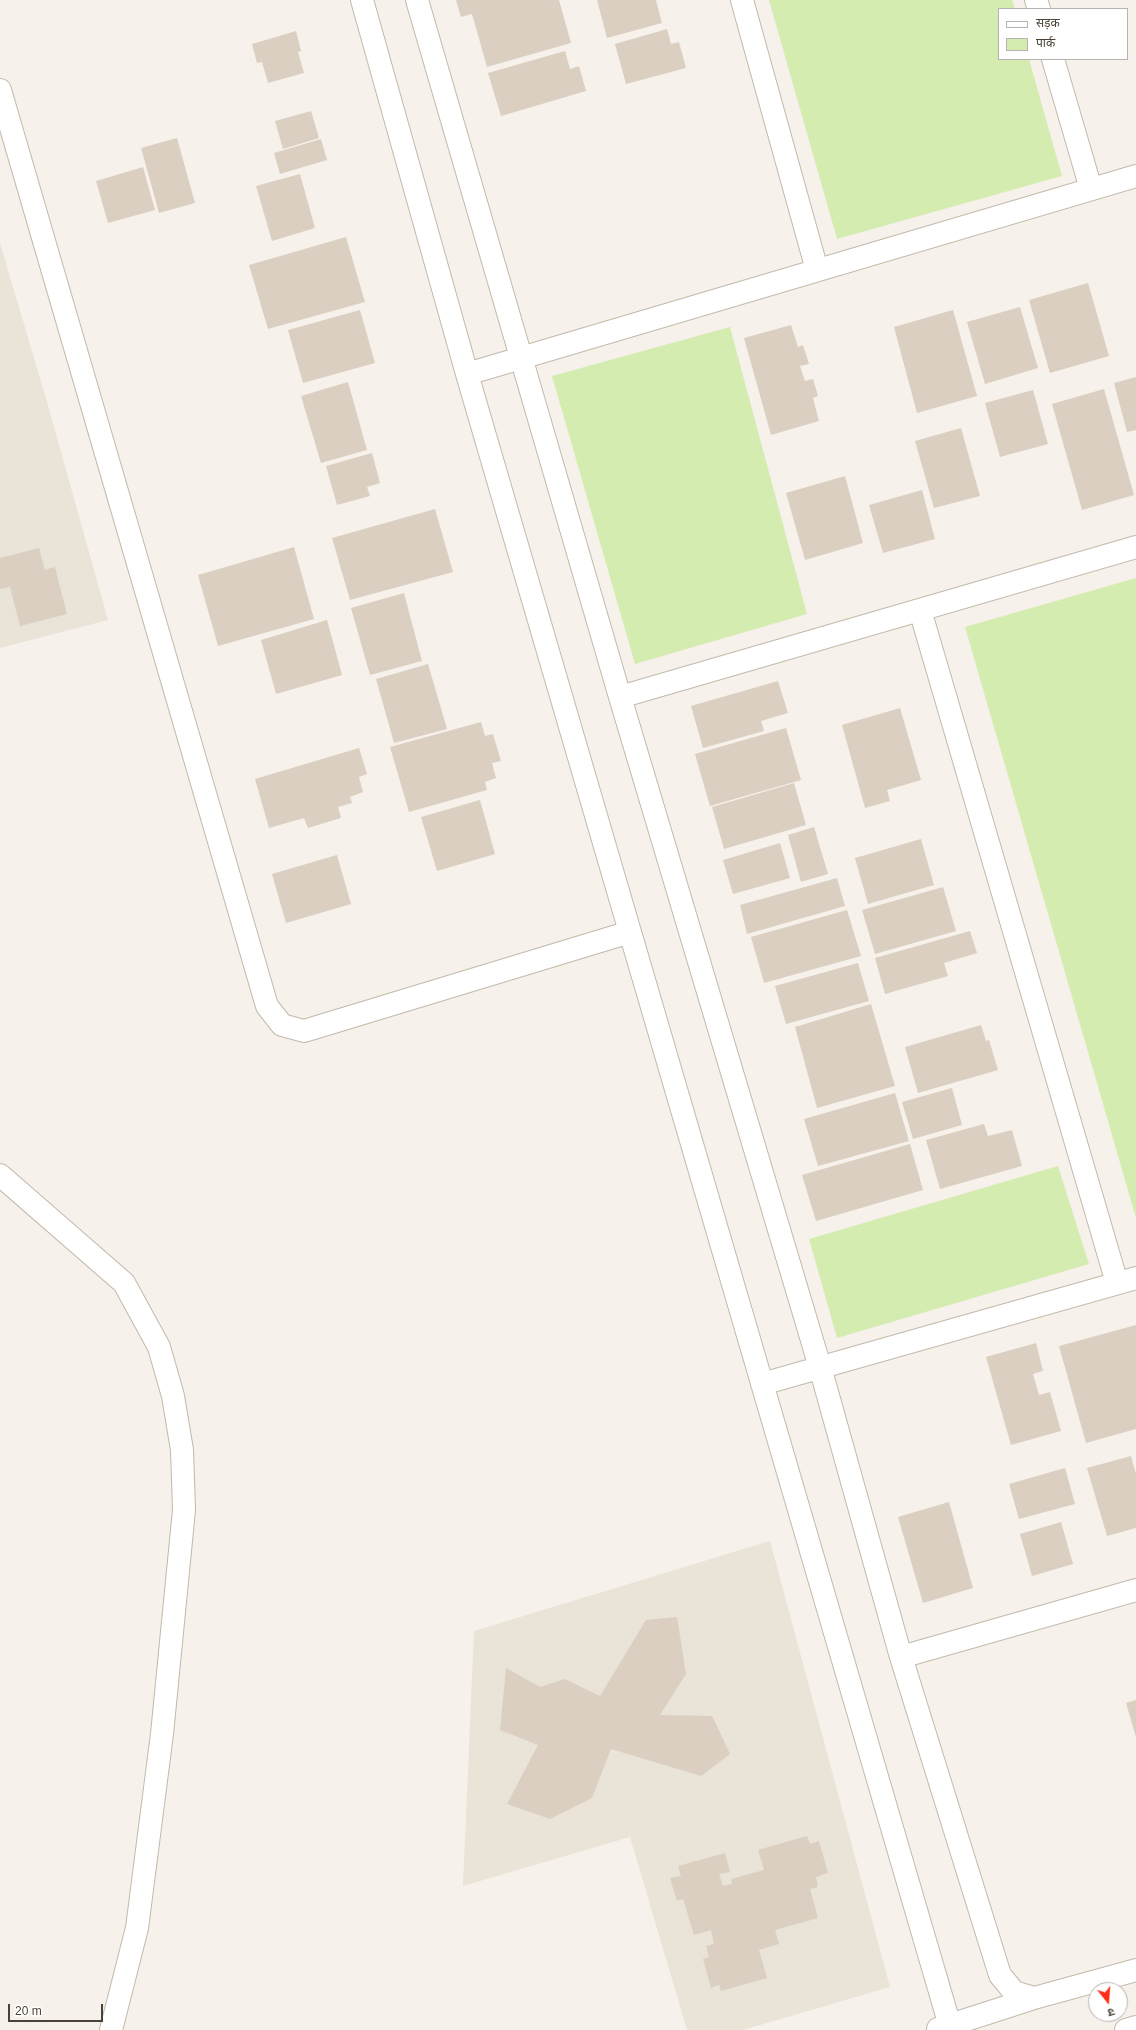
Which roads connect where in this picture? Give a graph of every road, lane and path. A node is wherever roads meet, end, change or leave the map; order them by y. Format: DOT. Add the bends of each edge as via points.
graph roads {
  1 [pos="362,0"];
  2 [pos="417,0"];
  3 [pos="742,0"];
  4 [pos="1053,60"];
  5 [pos="0,90"];
  6 [pos="1136,176"];
  7 [pos="1091,189"];
  8 [pos="817,270"];
  9 [pos="521,357"];
  10 [pos="467,374"];
  11 [pos="1136,547"];
  12 [pos="920,610"];
  13 [pos="620,697"];
  14 [pos="630,932"];
  15 [pos="0,1175"];
  16 [pos="1127,1280"];
  17 [pos="820,1367"];
  18 [pos="762,1384"];
  19 [pos="1136,1590"];
  20 [pos="901,1656"];
  21 [pos="1136,1970"];
  22 [pos="1034,1998"];
  23 [pos="1136,2027"];
  24 [pos="947,2029"];
  25 [pos="112,2030"];
  26 [pos="1126,2030"];
  1 -- 10 [label="street"];
  2 -- 9 [label="street"];
  3 -- 8 [label="street"];
  4 -- 7 [label="street"];
  5 -- 14 [label="street" via="267,1006 282,1025 304,1031"];
  6 -- 7 [label="street"];
  7 -- 8 [label="street"];
  8 -- 9 [label="street"];
  9 -- 10 [label="street"];
  9 -- 13 [label="street"];
  10 -- 14 [label="street"];
  11 -- 12 [label="street"];
  12 -- 13 [label="street"];
  12 -- 16 [label="street"];
  13 -- 17 [label="street"];
  14 -- 18 [label="street"];
  15 -- 25 [label="street" via="124,1283 159,1347 173,1396 182,1450 184,1510 162,1734 137,1928"];
  16 -- 17 [label="street"];
  17 -- 18 [label="street"];
  17 -- 20 [label="street"];
  18 -- 24 [label="street"];
  19 -- 20 [label="street"];
  20 -- 22 [label="street" via="1000,1975 1014,1992"];
  21 -- 22 [label="street"];
  22 -- 24 [label="street"];
  23 -- 26 [label="street"];
}
